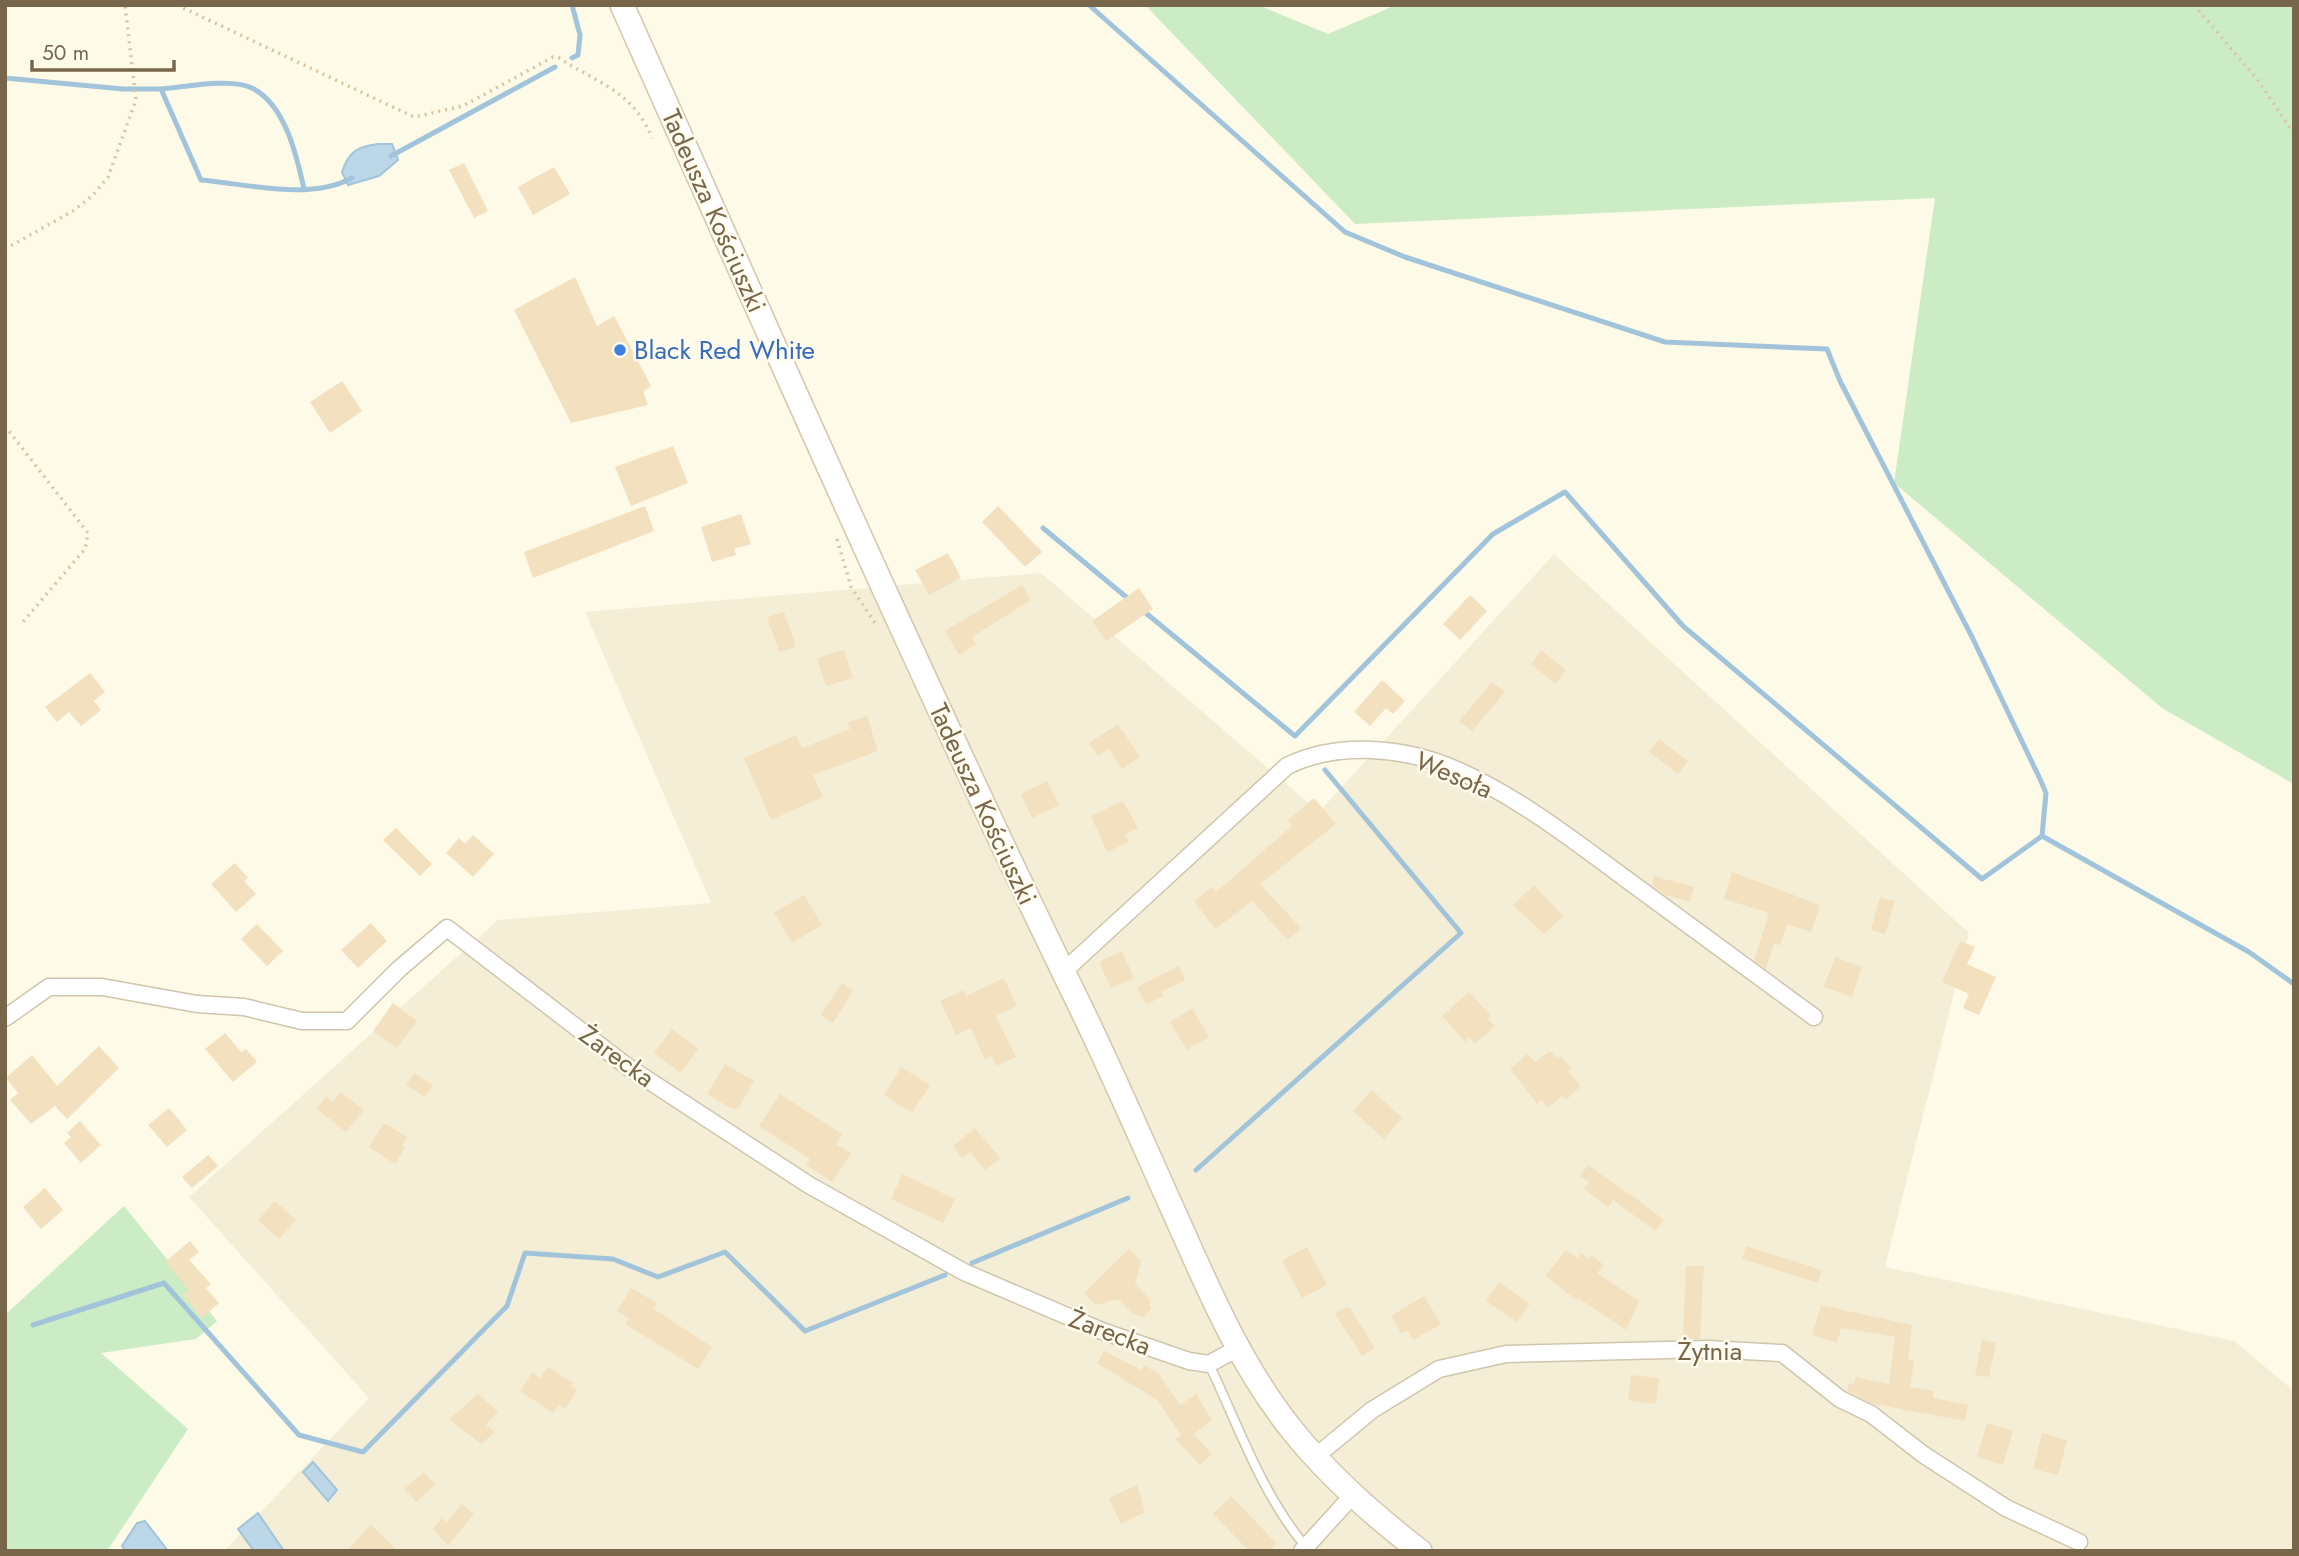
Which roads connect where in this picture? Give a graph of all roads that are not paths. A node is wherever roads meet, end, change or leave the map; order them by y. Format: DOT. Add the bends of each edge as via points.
graph roads {
  1 [pos="622,5"];
  2 [pos="1063,972"];
  3 [pos="1814,1017"];
  4 [pos="5,1018"];
  5 [pos="1238,1348"];
  6 [pos="1209,1364"];
  7 [pos="1315,1457"];
  8 [pos="1353,1495"];
  9 [pos="2079,1542"];
  10 [pos="1304,1549"];
  11 [pos="1420,1551"];
  1 -- 2 [label="main road, Tadeusza Kościuszki" via="910,648"];
  2 -- 3 [label="street, Wesoła" via="1287,766 1339,749 1406,754 1456,770 1544,819"];
  2 -- 5 [label="main road, Tadeusza Kościuszki"];
  4 -- 6 [label="street, Żarecka" via="49,987 102,987 197,1004 244,1007 302,1021 347,1021 447,928 628,1067 809,1185 964,1272 1102,1331"];
  5 -- 6 [label="street"];
  5 -- 7 [label="main road, Tadeusza Kościuszki"];
  6 -- 10 [label="lane" via="1266,1486"];
  7 -- 8 [label="main road, Tadeusza Kościuszki"];
  7 -- 9 [label="street, Żytnia" via="1373,1410 1439,1369 1506,1354 1709,1349 1782,1353 1840,1399 1871,1414 2006,1508"];
  8 -- 10 [label="street"];
  8 -- 11 [label="main road, Tadeusza Kościuszki"];
}
